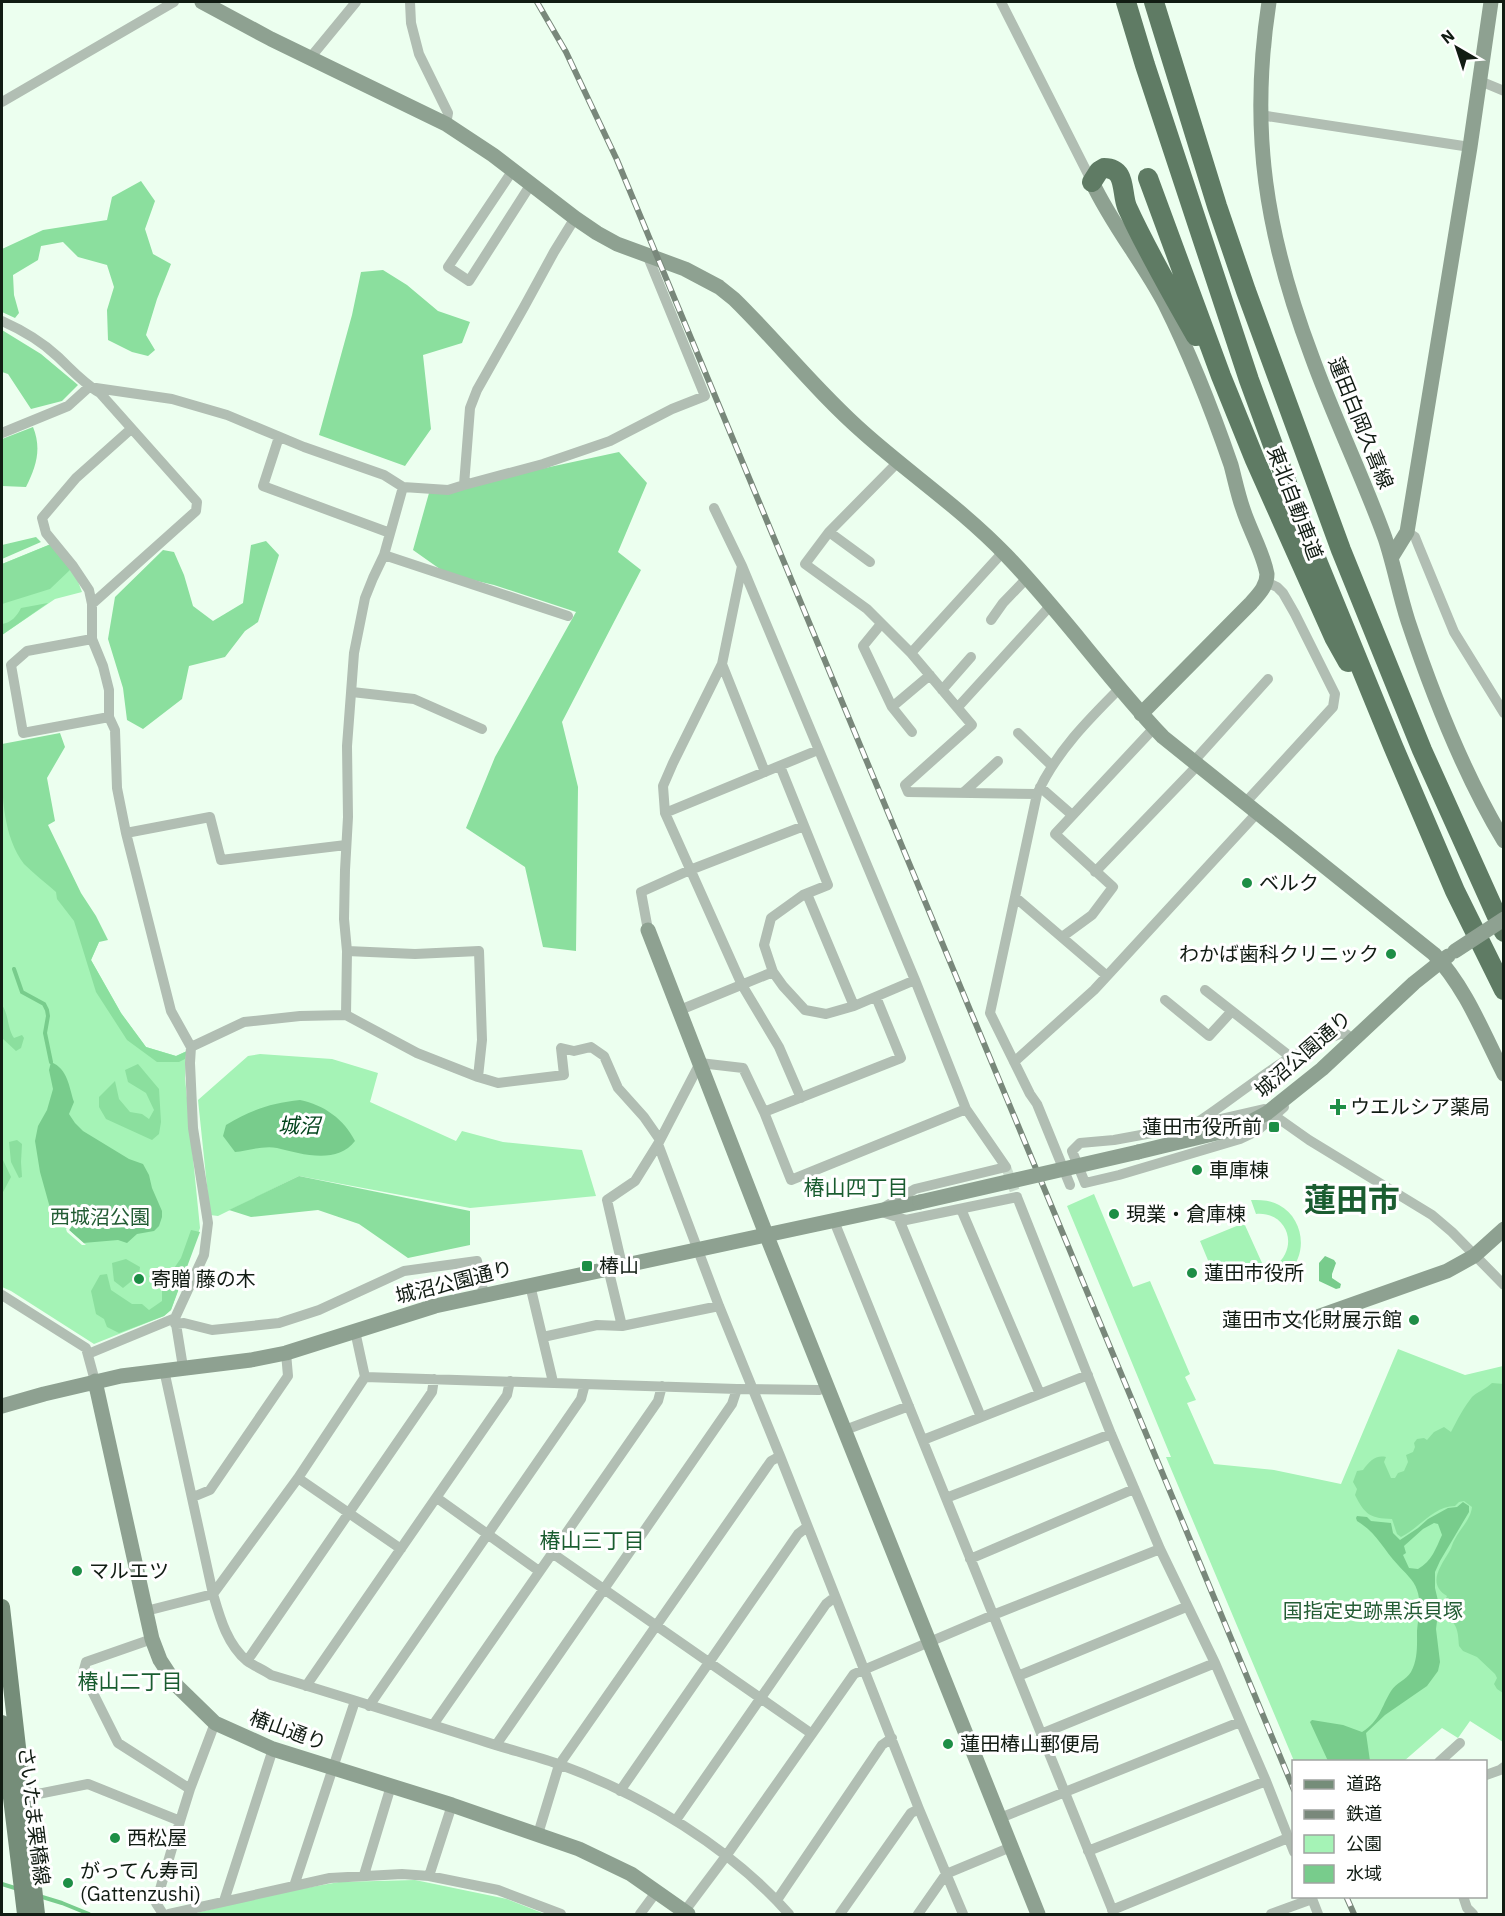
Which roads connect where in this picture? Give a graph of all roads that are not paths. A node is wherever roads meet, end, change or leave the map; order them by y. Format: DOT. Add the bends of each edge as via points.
graph roads {
  1 [pos="174,2"];
  2 [pos="202,2"];
  3 [pos="357,2"];
  4 [pos="410,2"];
  5 [pos="1001,2"];
  6 [pos="1126,2"];
  7 [pos="1154,2"];
  8 [pos="1269,2"];
  9 [pos="1491,2"];
  10 [pos="310,58"];
  11 [pos="1480,81"];
  12 [pos="1503,91"];
  13 [pos="2,102"];
  14 [pos="1260,115"];
  15 [pos="446,124"];
  16 [pos="1470,147"];
  17 [pos="513,170"];
  18 [pos="1148,178"];
  19 [pos="1092,182"];
  20 [pos="531,184"];
  21 [pos="574,218"];
  22 [pos="648,257"];
  23 [pos="2,321"];
  24 [pos="1221,376"];
  25 [pos="89,387"];
  26 [pos="131,429"];
  27 [pos="2,433"];
  28 [pos="279,436"];
  29 [pos="898,462"];
  30 [pos="464,485"];
  31 [pos="403,488"];
  32 [pos="714,508"];
  33 [pos="829,532"];
  34 [pos="1407,532"];
  35 [pos="390,533"];
  36 [pos="1003,552"];
  37 [pos="384,555"];
  38 [pos="1391,558"];
  39 [pos="870,562"];
  40 [pos="742,566"];
  41 [pos="1028,578"];
  42 [pos="1266,582"];
  43 [pos="92,604"];
  44 [pos="1051,605"];
  45 [pos="568,616"];
  46 [pos="991,620"];
  47 [pos="881,624"];
  48 [pos="92,639"];
  49 [pos="911,653"];
  50 [pos="971,657"];
  51 [pos="722,664"];
  52 [pos="930,675"];
  53 [pos="1268,680"];
  54 [pos="1120,688"];
  55 [pos="942,690"];
  56 [pos="352,692"];
  57 [pos="892,706"];
  58 [pos="958,707"];
  59 [pos="1503,713"];
  60 [pos="1141,714"];
  61 [pos="109,717"];
  62 [pos="1154,728"];
  63 [pos="482,729"];
  64 [pos="912,732"];
  65 [pos="1017,733"];
  66 [pos="1394,746"];
  67 [pos="818,750"];
  68 [pos="998,761"];
  69 [pos="1195,764"];
  70 [pos="780,765"];
  71 [pos="1052,765"];
  72 [pos="765,772"];
  73 [pos="1038,790"];
  74 [pos="963,793"];
  75 [pos="1245,803"];
  76 [pos="1258,812"];
  77 [pos="665,813"];
  78 [pos="1071,814"];
  79 [pos="804,826"];
  80 [pos="126,833"];
  81 [pos="1503,841"];
  82 [pos="346,845"];
  83 [pos="690,870"];
  84 [pos="1095,872"];
  85 [pos="807,894"];
  86 [pos="1016,897"];
  87 [pos="1503,920"];
  88 [pos="648,930"];
  89 [pos="1503,932"];
  90 [pos="1062,937"];
  91 [pos="347,951"];
  92 [pos="1440,961"];
  93 [pos="773,972"];
  94 [pos="1107,976"];
  95 [pos="915,980"];
  96 [pos="742,985"];
  97 [pos="1205,990"];
  98 [pos="1503,990"];
  99 [pos="876,997"];
  100 [pos="1165,1000"];
  101 [pos="854,1006"];
  102 [pos="680,1010"];
  103 [pos="1232,1011"];
  104 [pos="346,1015"];
  105 [pos="1354,1040"];
  106 [pos="191,1047"];
  107 [pos="1292,1058"];
  108 [pos="1014,1062"];
  109 [pos="700,1063"];
  110 [pos="1503,1074"];
  111 [pos="478,1077"];
  112 [pos="801,1098"];
  113 [pos="966,1109"];
  114 [pos="1278,1110"];
  115 [pos="764,1112"];
  116 [pos="1190,1126"];
  117 [pos="659,1142"];
  118 [pos="1070,1185"];
  119 [pos="962,1209"];
  120 [pos="878,1211"];
  121 [pos="898,1217"];
  122 [pos="834,1221"];
  123 [pos="1503,1229"];
  124 [pos="766,1234"];
  125 [pos="698,1249"];
  126 [pos="1474,1256"];
  127 [pos="615,1266"];
  128 [pos="530,1285"];
  129 [pos="1503,1285"];
  130 [pos="2,1295"];
  131 [pos="484,1295"];
  132 [pos="719,1306"];
  133 [pos="175,1321"];
  134 [pos="1300,1323"];
  135 [pos="622,1326"];
  136 [pos="355,1331"];
  137 [pos="543,1337"];
  138 [pos="285,1353"];
  139 [pos="88,1354"];
  140 [pos="183,1367"];
  141 [pos="164,1370"];
  142 [pos="1088,1375"];
  143 [pos="365,1377"];
  144 [pos="434,1379"];
  145 [pos="95,1381"];
  146 [pos="510,1381"];
  147 [pos="553,1382"];
  148 [pos="585,1384"];
  149 [pos="662,1386"];
  150 [pos="827,1387"];
  151 [pos="736,1389"];
  152 [pos="752,1389"];
  153 [pos="1040,1394"];
  154 [pos="2,1406"];
  155 [pos="909,1406"];
  156 [pos="981,1417"];
  157 [pos="845,1430"];
  158 [pos="1111,1434"];
  159 [pos="923,1440"];
  160 [pos="780,1456"];
  161 [pos="297,1478"];
  162 [pos="1134,1489"];
  163 [pos="193,1497"];
  164 [pos="437,1498"];
  165 [pos="946,1498"];
  166 [pos="349,1512"];
  167 [pos="807,1527"];
  168 [pos="488,1534"];
  169 [pos="401,1549"];
  170 [pos="1160,1549"];
  171 [pos="552,1553"];
  172 [pos="970,1559"];
  173 [pos="539,1571"];
  174 [pos="604,1590"];
  175 [pos="213,1594"];
  176 [pos="835,1597"];
  177 [pos="2,1607"];
  178 [pos="1186,1607"];
  179 [pos="146,1611"];
  180 [pos="993,1615"];
  181 [pos="655,1626"];
  182 [pos="152,1639"];
  183 [pos="929,1642"];
  184 [pos="247,1660"];
  185 [pos="708,1662"];
  186 [pos="1215,1663"];
  187 [pos="864,1669"];
  188 [pos="1018,1676"];
  189 [pos="306,1686"];
  190 [pos="760,1698"];
  191 [pos="355,1701"];
  192 [pos="369,1706"];
  193 [pos="1240,1722"];
  194 [pos="2,1723"];
  195 [pos="215,1723"];
  196 [pos="433,1725"];
  197 [pos="812,1734"];
  198 [pos="1041,1734"];
  199 [pos="892,1738"];
  200 [pos="1460,1743"];
  201 [pos="496,1745"];
  202 [pos="273,1749"];
  203 [pos="1440,1760"];
  204 [pos="559,1765"];
  205 [pos="1503,1767"];
  206 [pos="332,1768"];
  207 [pos="1487,1774"];
  208 [pos="1266,1781"];
  209 [pos="391,1786"];
  210 [pos="190,1789"];
  211 [pos="620,1791"];
  212 [pos="1064,1792"];
  213 [pos="12,1796"];
  214 [pos="452,1805"];
  215 [pos="919,1809"];
  216 [pos="1000,1818"];
  217 [pos="676,1820"];
  218 [pos="180,1821"];
  219 [pos="538,1834"];
  220 [pos="1288,1838"];
  221 [pos="1011,1847"];
  222 [pos="1292,1849"];
  223 [pos="1089,1851"];
  224 [pos="726,1856"];
  225 [pos="946,1874"];
  226 [pos="364,1875"];
  227 [pos="429,1876"];
  228 [pos="294,1886"];
  229 [pos="657,1891"];
  230 [pos="1311,1898"];
  231 [pos="777,1900"];
  232 [pos="225,1901"];
  233 [pos="1113,1912"];
  234 [pos="686,1913"];
  235 [pos="26,1914"];
  236 [pos="37,1914"];
  237 [pos="163,1914"];
  238 [pos="169,1914"];
  239 [pos="561,1914"];
  240 [pos="640,1914"];
  241 [pos="789,1914"];
  242 [pos="840,1914"];
  243 [pos="918,1914"];
  244 [pos="963,1914"];
  245 [pos="1038,1914"];
  246 [pos="1271,1914"];
  247 [pos="1318,1914"];
  1 -- 13 [label="street"];
  2 -- 10 [label="street"];
  3 -- 10 [label="street"];
  4 -- 15 [label="street" via="419,54 448,113"];
  5 -- 19 [label="street"];
  6 -- 66 [label="highway, 東北自動車道" via="1249,380 1310,543"];
  7 -- 89 [label="highway, 東北自動車道" via="1221,217 1341,550 1422,750"];
  8 -- 14 [label="street, 蓮田白岡久喜線"];
  9 -- 11 [label="street"];
  10 -- 15 [label="street"];
  11 -- 12 [label="street"];
  11 -- 16 [label="street"];
  14 -- 16 [label="street"];
  14 -- 38 [label="street, 蓮田白岡久喜線" via="1269,208 1291,296"];
  15 -- 17 [label="street"];
  16 -- 34 [label="street"];
  17 -- 20 [label="street"];
  17 -- 20 [label="street" via="448,267 469,281"];
  18 -- 24 [label="highway"];
  19 -- 24 [label="highway" via="1104,168 1120,175 1125,201 1143,240"];
  19 -- 42 [label="street" via="1164,303 1190,358 1266,568"];
  20 -- 21 [label="street"];
  21 -- 22 [label="street"];
  21 -- 30 [label="street" via="477,390 470,408"];
  22 -- 29 [label="street" via="685,269 734,299 835,406"];
  22 -- 30 [label="street" via="705,396 610,441"];
  23 -- 25 [label="street" via="28,333"];
  24 -- 66 [label="highway" via="1334,637"];
  25 -- 26 [label="street"];
  25 -- 27 [label="street" via="68,406"];
  25 -- 28 [label="street" via="172,399 228,415"];
  26 -- 43 [label="street" via="76,478 42,518 46,533 73,566"];
  26 -- 43 [label="street" via="197,501 196,511"];
  28 -- 31 [label="street" via="384,475"];
  28 -- 35 [label="street" via="263,486"];
  29 -- 33 [label="street"];
  29 -- 36 [label="street"];
  30 -- 31 [label="street" via="448,490"];
  31 -- 35 [label="street"];
  32 -- 40 [label="street"];
  33 -- 39 [label="street"];
  33 -- 47 [label="street" via="805,564 867,609"];
  34 -- 38 [label="street"];
  34 -- 59 [label="street" via="1415,537 1454,632"];
  35 -- 37 [label="street"];
  36 -- 41 [label="street"];
  36 -- 49 [label="street"];
  37 -- 45 [label="street"];
  37 -- 56 [label="street" via="365,598 354,653"];
  38 -- 81 [label="street, 蓮田白岡久喜線" via="1434,692 1472,783"];
  40 -- 51 [label="street"];
  40 -- 67 [label="street"];
  41 -- 44 [label="street"];
  41 -- 46 [label="street"];
  42 -- 60 [label="street" via="1251,603"];
  42 -- 75 [label="street" via="1283,593 1335,700"];
  43 -- 48 [label="street"];
  44 -- 54 [label="street"];
  44 -- 58 [label="street"];
  47 -- 49 [label="street"];
  47 -- 57 [label="street" via="863,646"];
  48 -- 61 [label="street" via="109,690"];
  48 -- 61 [label="street" via="27,651 11,664 23,733"];
  49 -- 52 [label="street"];
  50 -- 55 [label="street"];
  51 -- 72 [label="street"];
  51 -- 77 [label="street" via="663,786"];
  52 -- 55 [label="street"];
  52 -- 57 [label="street"];
  53 -- 69 [label="street"];
  54 -- 60 [label="street"];
  54 -- 71 [label="street"];
  55 -- 58 [label="street"];
  56 -- 63 [label="street" via="414,699"];
  56 -- 82 [label="street"];
  57 -- 64 [label="street"];
  58 -- 74 [label="street" via="972,725 905,785 908,792"];
  60 -- 62 [label="street"];
  61 -- 80 [label="street" via="115,730 117,788"];
  62 -- 69 [label="street"];
  62 -- 78 [label="street"];
  65 -- 71 [label="street"];
  66 -- 98 [label="highway, 東北自動車道" via="1455,891"];
  67 -- 70 [label="street"];
  67 -- 95 [label="street"];
  68 -- 74 [label="street"];
  69 -- 75 [label="street"];
  69 -- 84 [label="street"];
  70 -- 72 [label="street"];
  70 -- 79 [label="street"];
  71 -- 73 [label="street"];
  72 -- 77 [label="street"];
  73 -- 74 [label="street"];
  73 -- 78 [label="street"];
  73 -- 86 [label="street"];
  75 -- 76 [label="street"];
  76 -- 92 [label="street"];
  76 -- 94 [label="street"];
  77 -- 83 [label="street"];
  78 -- 84 [label="street" via="1054,834"];
  79 -- 83 [label="street"];
  79 -- 85 [label="street" via="828,885"];
  80 -- 82 [label="street" via="210,817 221,860"];
  80 -- 106 [label="street" via="171,1011"];
  82 -- 91 [label="street"];
  83 -- 88 [label="street" via="640,892"];
  83 -- 96 [label="street"];
  84 -- 90 [label="street" via="1113,887 1092,915"];
  85 -- 93 [label="street" via="771,918 764,945"];
  85 -- 101 [label="street"];
  86 -- 90 [label="street"];
  86 -- 108 [label="street" via="990,1013"];
  87 -- 92 [label="street, 城沼公園通り, bridge"];
  88 -- 102 [label="street"];
  90 -- 94 [label="street"];
  91 -- 104 [label="street"];
  91 -- 111 [label="street" via="479,951 482,1040"];
  92 -- 105 [label="street, 城沼公園通り"];
  92 -- 110 [label="street" via="1460,988"];
  93 -- 96 [label="street"];
  93 -- 101 [label="street" via="805,1010 826,1014"];
  94 -- 108 [label="street"];
  95 -- 99 [label="street"];
  95 -- 113 [label="street"];
  96 -- 102 [label="street"];
  96 -- 112 [label="street" via="779,1047"];
  97 -- 103 [label="street"];
  99 -- 101 [label="street"];
  99 -- 112 [label="street" via="901,1058"];
  100 -- 103 [label="street" via="1209,1036"];
  102 -- 109 [label="street"];
  103 -- 107 [label="street"];
  104 -- 106 [label="street" via="244,1022"];
  104 -- 111 [label="street" via="417,1053"];
  105 -- 107 [label="street" via="1340,1035"];
  105 -- 114 [label="street, 城沼公園通り"];
  106 -- 133 [label="street" via="193,1128 208,1223 204,1256"];
  107 -- 116 [label="street"];
  108 -- 118 [label="street" via="1037,1104"];
  109 -- 115 [label="street" via="743,1068"];
  109 -- 117 [label="street"];
  109 -- 124 [label="street"];
  111 -- 117 [label="street" via="498,1083 564,1075 561,1048 574,1051 591,1047 604,1056 618,1088 644,1117"];
  112 -- 115 [label="street"];
  113 -- 115 [label="street" via="791,1180"];
  113 -- 120 [label="street" via="1005,1167 915,1189"];
  114 -- 116 [label="street"];
  114 -- 116 [label="street" via="1257,1131 1232,1142 1085,1183 1072,1151 1080,1143"];
  114 -- 120 [label="street, 城沼公園通り, bridge" via="1229,1130"];
  114 -- 126 [label="street" via="1309,1140 1432,1215"];
  117 -- 125 [label="street"];
  117 -- 127 [label="street" via="634,1181 607,1200"];
  119 -- 121 [label="street" via="906,1220"];
  119 -- 142 [label="street" via="1017,1197"];
  119 -- 153 [label="street"];
  120 -- 121 [label="street"];
  120 -- 122 [label="street, 城沼公園通り"];
  121 -- 156 [label="street"];
  122 -- 124 [label="street, 城沼公園通り"];
  122 -- 155 [label="street"];
  123 -- 126 [label="street"];
  124 -- 125 [label="street, 城沼公園通り"];
  124 -- 150 [label="street"];
  125 -- 127 [label="street, 城沼公園通り"];
  125 -- 132 [label="street"];
  126 -- 129 [label="street"];
  126 -- 134 [label="street" via="1447,1271"];
  127 -- 128 [label="street, 城沼公園通り"];
  127 -- 135 [label="street"];
  128 -- 131 [label="street, 城沼公園通り"];
  128 -- 137 [label="street"];
  130 -- 139 [label="street" via="81,1344"];
  131 -- 133 [label="street" via="477,1261 404,1271 319,1310 279,1323 212,1330"];
  131 -- 136 [label="street, 城沼公園通り"];
  132 -- 135 [label="street"];
  132 -- 152 [label="street"];
  133 -- 139 [label="street"];
  133 -- 140 [label="street"];
  135 -- 137 [label="street" via="597,1325"];
  136 -- 138 [label="street, 城沼公園通り"];
  136 -- 143 [label="street"];
  137 -- 147 [label="street"];
  138 -- 140 [label="street, 城沼公園通り"];
  138 -- 163 [label="street" via="288,1376 210,1490"];
  139 -- 145 [label="street"];
  140 -- 141 [label="street, 城沼公園通り"];
  141 -- 145 [label="street, 城沼公園通り"];
  141 -- 163 [label="street"];
  142 -- 153 [label="street"];
  142 -- 158 [label="street"];
  143 -- 144 [label="street"];
  143 -- 161 [label="street"];
  144 -- 146 [label="street"];
  144 -- 166 [label="street" via="432,1392"];
  145 -- 154 [label="street, 城沼公園通り"];
  145 -- 179 [label="street, 椿山通り"];
  146 -- 147 [label="street"];
  146 -- 164 [label="street" via="507,1395"];
  147 -- 148 [label="street"];
  148 -- 149 [label="street"];
  148 -- 168 [label="street" via="581,1399"];
  149 -- 151 [label="street"];
  149 -- 171 [label="street" via="658,1401"];
  150 -- 152 [label="street"];
  150 -- 157 [label="street"];
  151 -- 152 [label="street"];
  151 -- 174 [label="street" via="732,1404"];
  152 -- 160 [label="street"];
  153 -- 156 [label="street"];
  155 -- 157 [label="street"];
  155 -- 159 [label="street"];
  156 -- 159 [label="street"];
  157 -- 183 [label="street"];
  158 -- 162 [label="street"];
  158 -- 165 [label="street"];
  159 -- 165 [label="street"];
  160 -- 167 [label="street"];
  160 -- 181 [label="street" via="771,1461"];
  161 -- 166 [label="street"];
  161 -- 175 [label="street"];
  162 -- 170 [label="street"];
  162 -- 172 [label="street"];
  163 -- 175 [label="street"];
  164 -- 168 [label="street"];
  164 -- 169 [label="street"];
  165 -- 172 [label="street"];
  166 -- 169 [label="street"];
  166 -- 184 [label="street"];
  167 -- 176 [label="street"];
  167 -- 185 [label="street" via="798,1534"];
  168 -- 173 [label="street"];
  168 -- 192 [label="street"];
  169 -- 189 [label="street"];
  170 -- 178 [label="street"];
  170 -- 180 [label="street"];
  171 -- 173 [label="street"];
  171 -- 174 [label="street"];
  172 -- 180 [label="street"];
  173 -- 196 [label="street"];
  174 -- 181 [label="street"];
  174 -- 201 [label="street"];
  175 -- 179 [label="street"];
  175 -- 184 [label="street" via="231,1642"];
  176 -- 187 [label="street"];
  176 -- 190 [label="street" via="825,1604"];
  177 -- 213 [label="main road, さいたま栗橋線"];
  178 -- 186 [label="street"];
  178 -- 188 [label="street"];
  179 -- 182 [label="street, 椿山通り"];
  180 -- 183 [label="street"];
  180 -- 188 [label="street"];
  181 -- 185 [label="street"];
  181 -- 204 [label="street"];
  182 -- 195 [label="street, 椿山通り" via="177,1686"];
  182 -- 210 [label="street" via="86,1662 82,1673 118,1743"];
  183 -- 187 [label="street"];
  183 -- 216 [label="street"];
  184 -- 189 [label="street" via="271,1675"];
  185 -- 190 [label="street"];
  185 -- 211 [label="street"];
  186 -- 193 [label="street"];
  186 -- 198 [label="street"];
  187 -- 197 [label="street" via="854,1674"];
  187 -- 199 [label="street"];
  188 -- 198 [label="street"];
  189 -- 191 [label="street"];
  190 -- 197 [label="street"];
  190 -- 217 [label="street"];
  191 -- 192 [label="street"];
  191 -- 206 [label="street"];
  192 -- 196 [label="street"];
  193 -- 208 [label="street"];
  193 -- 212 [label="street"];
  194 -- 213 [label="main road, さいたま栗橋線"];
  195 -- 202 [label="street, 椿山通り"];
  195 -- 210 [label="street"];
  196 -- 201 [label="street"];
  197 -- 224 [label="street"];
  198 -- 212 [label="street"];
  199 -- 215 [label="street"];
  199 -- 231 [label="street" via="882,1745"];
  200 -- 203 [label="street"];
  201 -- 204 [label="street"];
  202 -- 206 [label="street, 椿山通り"];
  202 -- 232 [label="street"];
  204 -- 211 [label="street"];
  204 -- 219 [label="street"];
  205 -- 207 [label="street"];
  206 -- 209 [label="street, 椿山通り"];
  206 -- 228 [label="street"];
  208 -- 220 [label="street"];
  208 -- 223 [label="street"];
  209 -- 214 [label="street, 椿山通り"];
  209 -- 226 [label="street"];
  210 -- 218 [label="street"];
  211 -- 217 [label="street"];
  212 -- 216 [label="street"];
  212 -- 223 [label="street"];
  213 -- 218 [label="street" via="88,1784"];
  213 -- 235 [label="main road, さいたま栗橋線"];
  213 -- 236 [label="main road, さいたま栗橋線"];
  214 -- 219 [label="street, 椿山通り"];
  214 -- 227 [label="street"];
  215 -- 225 [label="street"];
  215 -- 242 [label="street" via="911,1813"];
  216 -- 221 [label="street"];
  217 -- 224 [label="street"];
  218 -- 237 [label="street" via="156,1903"];
  219 -- 229 [label="street, 椿山通り" via="600,1859"];
  220 -- 222 [label="street"];
  220 -- 233 [label="street"];
  221 -- 225 [label="street"];
  221 -- 245 [label="street"];
  223 -- 233 [label="street"];
  224 -- 231 [label="street"];
  224 -- 234 [label="street"];
  225 -- 243 [label="street"];
  225 -- 244 [label="street"];
  226 -- 227 [label="street"];
  226 -- 228 [label="street"];
  227 -- 239 [label="street" via="498,1890"];
  228 -- 232 [label="street"];
  229 -- 234 [label="street, 椿山通り"];
  229 -- 240 [label="street"];
  230 -- 246 [label="street"];
  230 -- 247 [label="street"];
  231 -- 241 [label="street"];
  232 -- 238 [label="street"];
}
